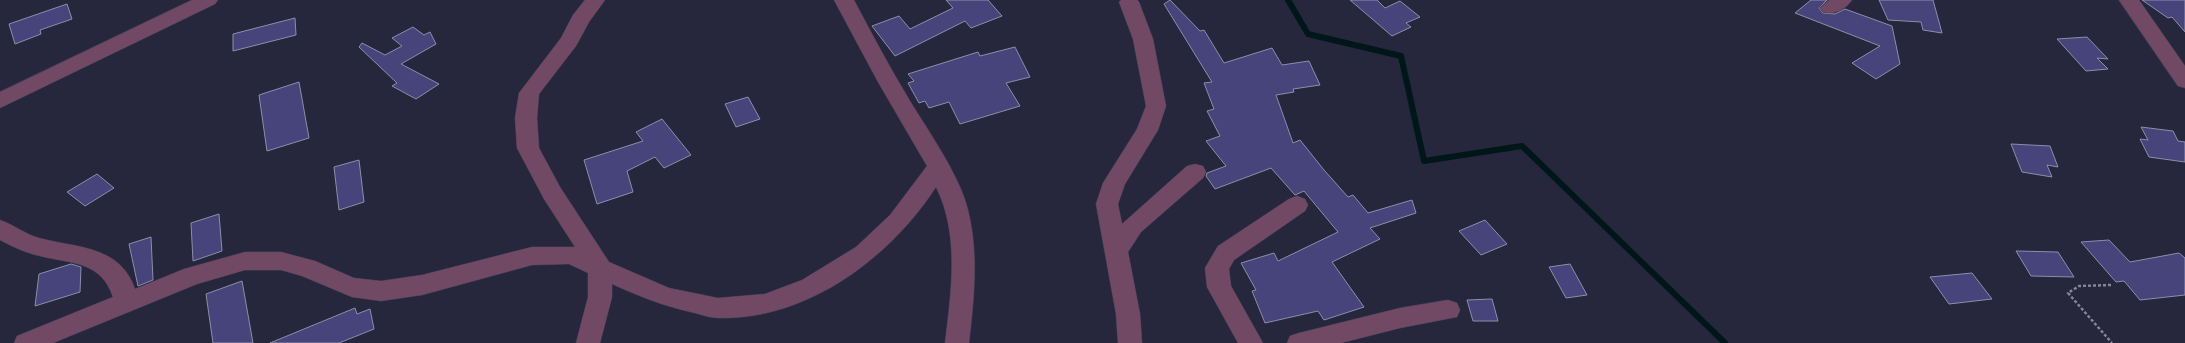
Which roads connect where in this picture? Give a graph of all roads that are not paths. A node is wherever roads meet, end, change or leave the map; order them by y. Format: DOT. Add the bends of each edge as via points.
graph roads {
  1 [pos="208,0"];
  2 [pos="595,0"];
  3 [pos="844,0"];
  4 [pos="2129,0"];
  5 [pos="1128,2"];
  6 [pos="2185,81"];
  7 [pos="0,101"];
  8 [pos="938,166"];
  9 [pos="1194,172"];
  10 [pos="1296,206"];
  11 [pos="0,229"];
  12 [pos="1115,252"];
  13 [pos="600,267"];
  14 [pos="127,302"];
  15 [pos="1448,310"];
  16 [pos="26,343"];
  17 [pos="588,343"];
  18 [pos="957,343"];
  19 [pos="1130,343"];
  20 [pos="1251,343"];
  21 [pos="1299,343"];
  1 -- 7 [label="street"];
  2 -- 13 [label="street" via="569,41 529,93 526,118 528,148 552,193"];
  3 -- 8 [label="street" via="888,82"];
  4 -- 6 [label="street"];
  5 -- 12 [label="street" via="1143,39 1156,106 1147,130 1114,183 1108,204"];
  8 -- 13 [label="street" via="898,221 864,254 810,287 766,304 718,308 665,297"];
  8 -- 18 [label="street" via="957,210 964,258"];
  9 -- 12 [label="street" via="1133,226"];
  10 -- 20 [label="street" via="1226,253 1217,268 1219,286"];
  11 -- 14 [label="street" via="38,247 86,255 98,261 117,276 124,288"];
  12 -- 19 [label="street" via="1128,314"];
  13 -- 14 [label="street" via="571,255 532,256 422,285 381,291 352,287 307,268 281,261 245,261 192,276"];
  13 -- 17 [label="street" via="600,297"];
  14 -- 16 [label="street"];
  15 -- 21 [label="street" via="1400,318"];
}
